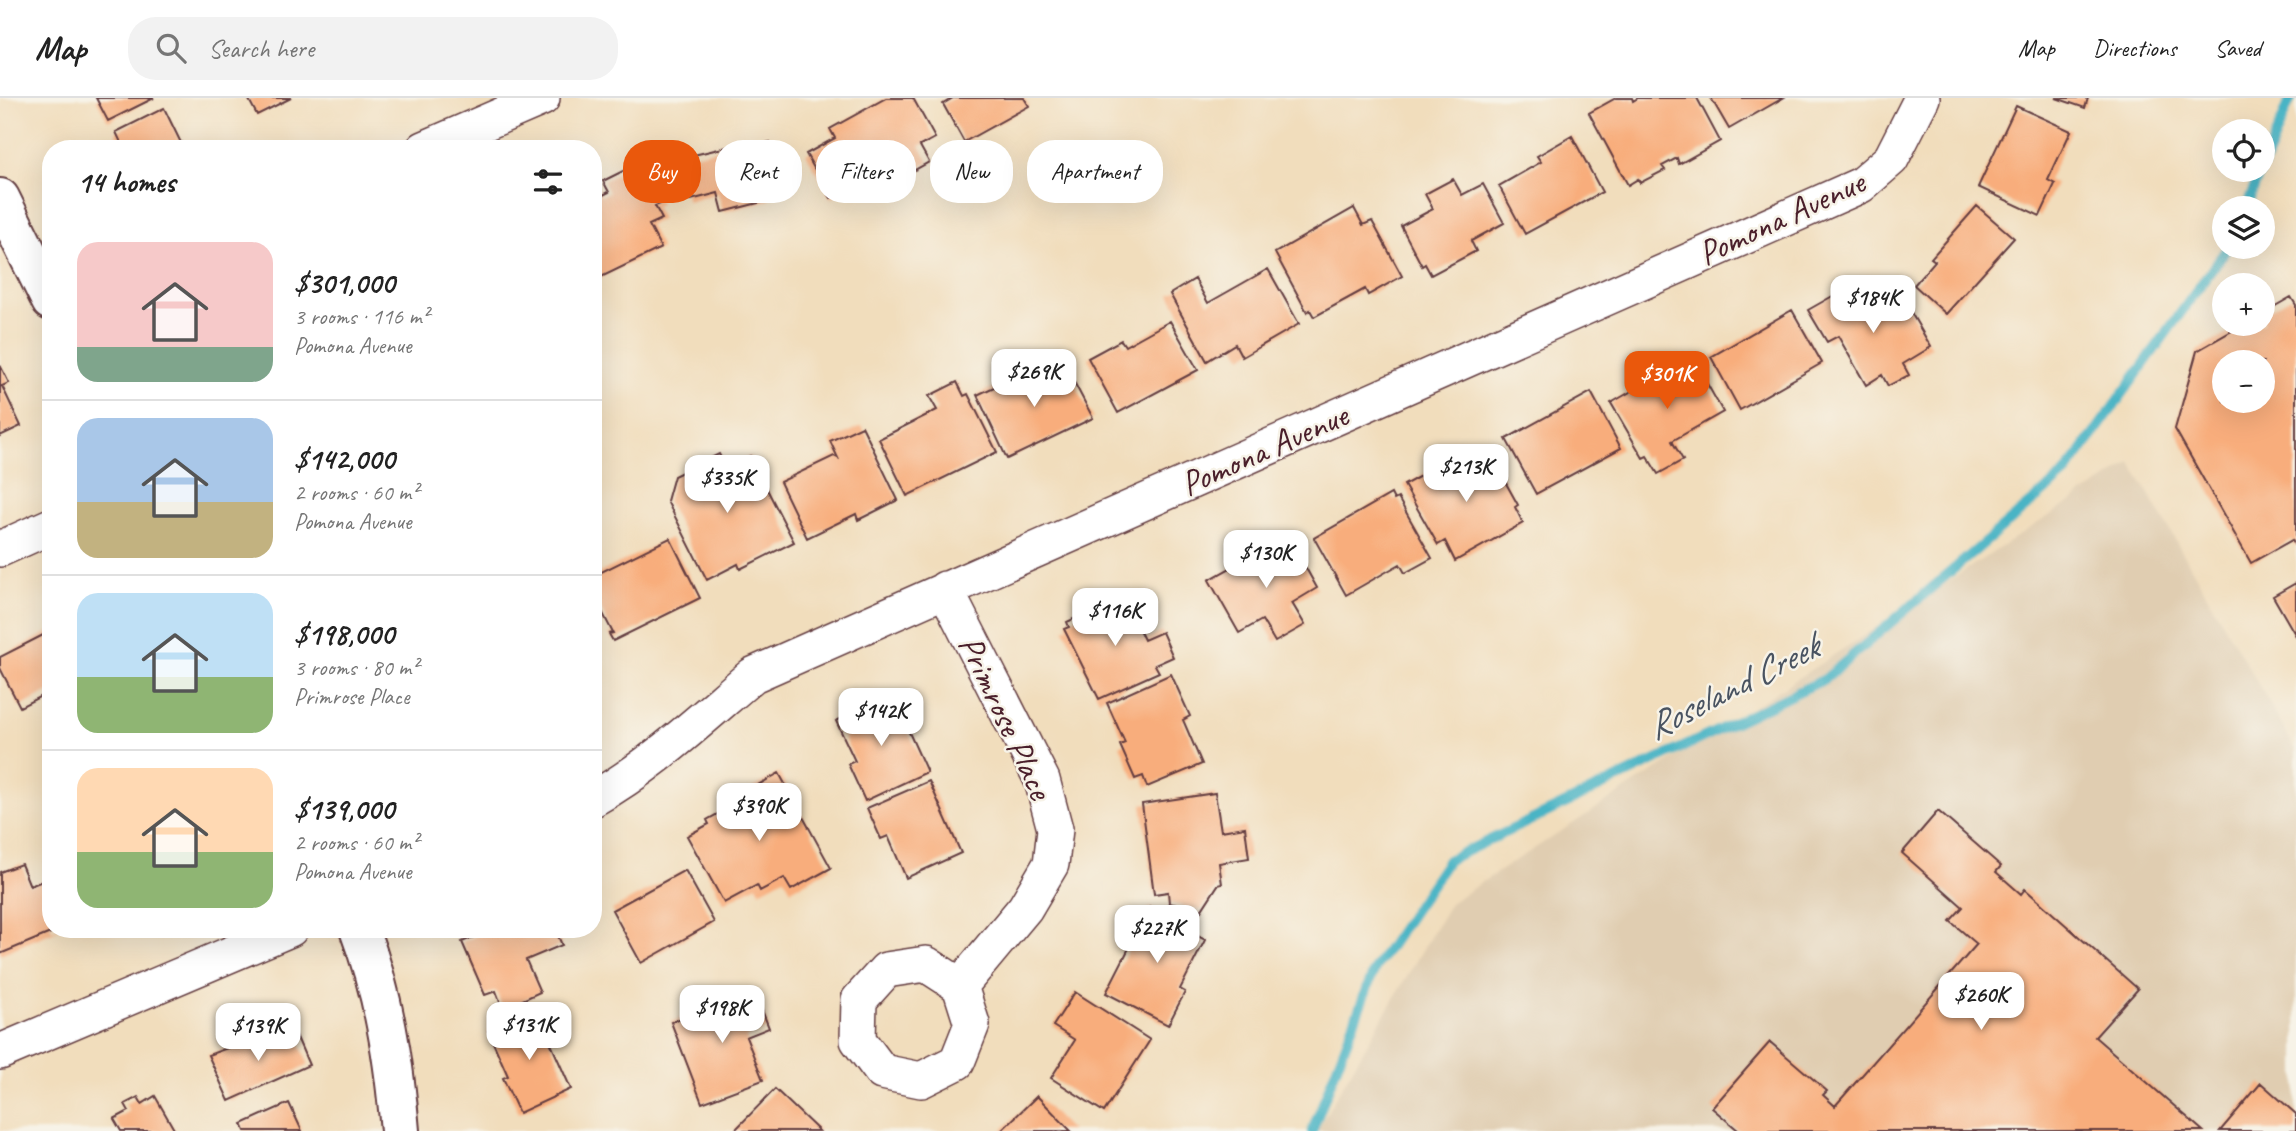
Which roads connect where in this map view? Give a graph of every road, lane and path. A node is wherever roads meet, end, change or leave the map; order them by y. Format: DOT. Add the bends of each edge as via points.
graph roads {
  1 [pos="542,98"];
  2 [pos="1922,98"];
  3 [pos="445,140"];
  4 [pos="0,198"];
  5 [pos="42,283"];
  6 [pos="42,531"];
  7 [pos="0,549"];
  8 [pos="945,589"];
  9 [pos="602,794"];
  10 [pos="269,938"];
  11 [pos="362,938"];
  12 [pos="960,986"];
  13 [pos="0,1052"];
  14 [pos="401,1131"];
  1 -- 3 [label="street"];
  2 -- 8 [label="street, Pomona Avenue" via="1891,159 1861,185"];
  4 -- 5 [label="street"];
  6 -- 7 [label="street"];
  8 -- 9 [label="street, Pomona Avenue" via="753,675 656,757"];
  8 -- 12 [label="street, Primrose Place" via="1042,780 1055,829 1051,864 1024,908"];
  10 -- 13 [label="street"];
  11 -- 14 [label="street" via="378,978"];
}
